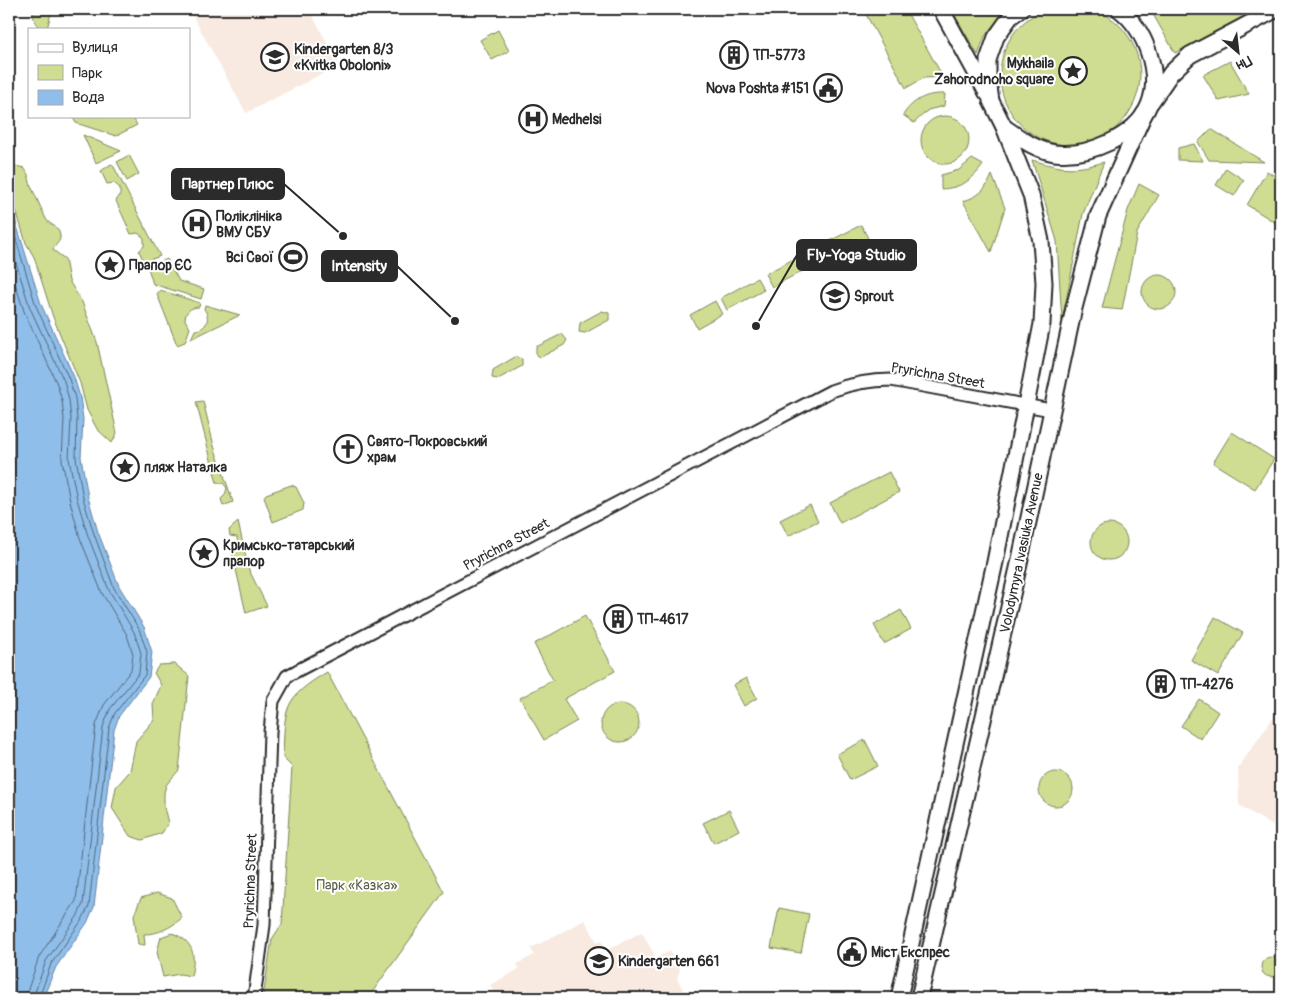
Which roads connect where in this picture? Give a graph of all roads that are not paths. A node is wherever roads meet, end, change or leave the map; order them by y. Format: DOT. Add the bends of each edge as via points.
graph roads {
  1 [pos="941,9"];
  2 [pos="1021,9"];
  3 [pos="1119,9"];
  4 [pos="1277,9"];
  5 [pos="991,101"];
  6 [pos="1147,109"];
  7 [pos="1004,127"];
  8 [pos="1027,406"];
  9 [pos="1051,410"];
  10 [pos="254,998"];
  11 [pos="899,998"];
  12 [pos="919,998"];
  1 -- 5 [label="main road"];
  2 -- 5 [label="main road" via="1011,16 996,37 988,60"];
  3 -- 6 [label="main road" via="1139,29 1149,50 1153,76"];
  4 -- 6 [label="main road" via="1190,55 1170,73"];
  5 -- 7 [label="main road"];
  6 -- 7 [label="main road" via="1124,133 1103,146 1079,153 1054,153 1030,145"];
  6 -- 9 [label="main road, Volodymyra Ivasiuka Avenue" via="1098,216"];
  7 -- 8 [label="main road, Volodymyra Ivasiuka Avenue" via="1031,195 1041,240 1042,324"];
  8 -- 9 [label="street, Pryrichna Street"];
  8 -- 10 [label="street, Pryrichna Street" via="891,380 848,384 287,676 274,700 270,732 264,925"];
  8 -- 11 [label="main road, Volodymyra Ivasiuka Avenue"];
  9 -- 12 [label="main road, Volodymyra Ivasiuka Avenue" via="1020,564"];
}
